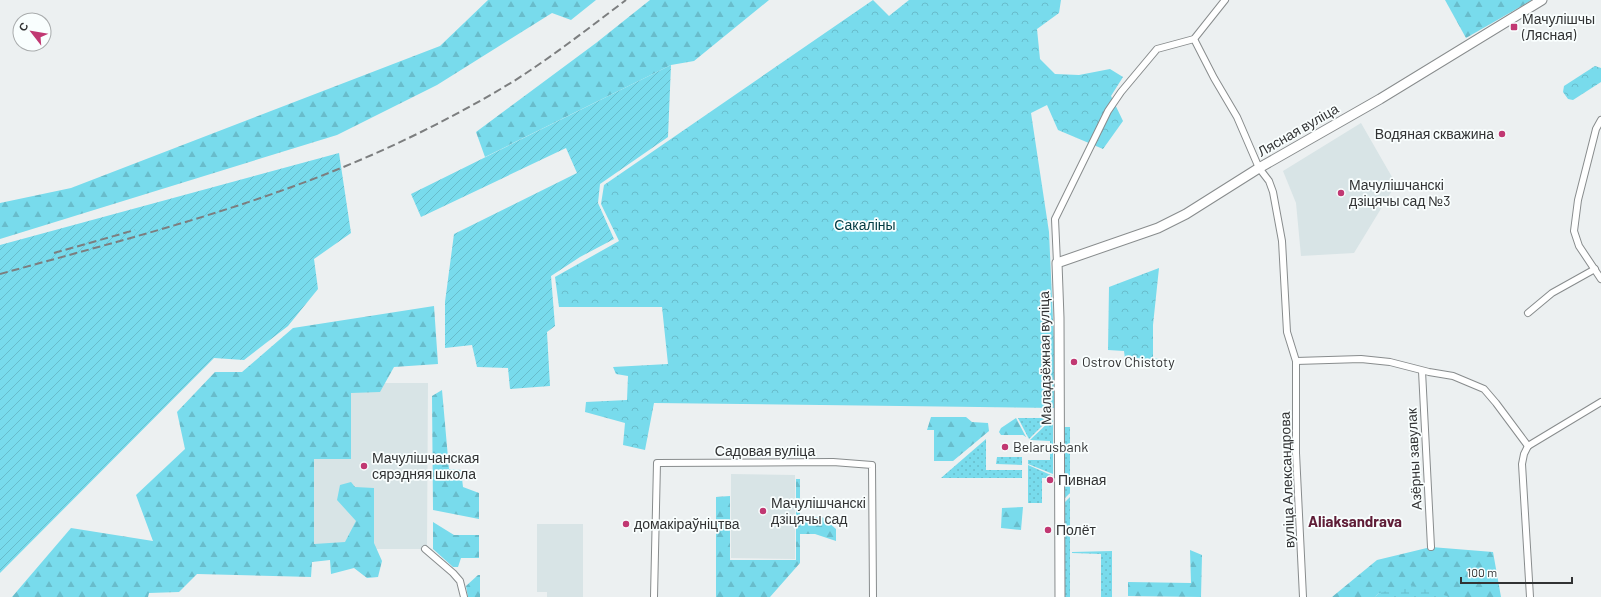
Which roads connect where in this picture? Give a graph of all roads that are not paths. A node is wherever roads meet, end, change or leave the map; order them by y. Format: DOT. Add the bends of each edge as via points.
graph roads {
  1 [pos="1225,0"];
  2 [pos="1542,0"];
  3 [pos="1194,39"];
  4 [pos="1601,120"];
  5 [pos="1259,168"];
  6 [pos="1057,263"];
  7 [pos="1595,269"];
  8 [pos="1601,279"];
  9 [pos="1528,313"];
  10 [pos="1296,361"];
  11 [pos="1422,370"];
  12 [pos="1601,402"];
  13 [pos="1528,446"];
  14 [pos="1430,547"];
  15 [pos="425,549"];
  16 [pos="464,597"];
  17 [pos="654,597"];
  18 [pos="873,597"];
  19 [pos="1060,597"];
  20 [pos="1303,597"];
  21 [pos="1530,597"];
  1 -- 3 [label="street"];
  2 -- 5 [label="main road, Лясная вуліца" via="1380,99"];
  3 -- 5 [label="street, вуліца Александрова" via="1237,117"];
  3 -- 6 [label="street" via="1157,50 1120,92 1108,111 1055,219"];
  4 -- 7 [label="street" via="1596,129 1578,200 1574,231 1579,246"];
  5 -- 6 [label="main road, Лясная вуліца" via="1186,214 1158,228"];
  5 -- 10 [label="street, вуліца Александрова" via="1274,192 1282,241 1287,332"];
  6 -- 19 [label="main road, Маладзёжная вуліца"];
  7 -- 8 [label="street"];
  7 -- 9 [label="street" via="1552,293"];
  10 -- 11 [label="street" via="1361,359 1390,362"];
  10 -- 20 [label="street, вуліца Александрова" via="1296,453"];
  11 -- 13 [label="street" via="1453,376 1484,390"];
  11 -- 14 [label="street, Азёрны завулак"];
  12 -- 13 [label="street"];
  13 -- 21 [label="street" via="1522,464"];
  15 -- 16 [label="street" via="453,572 460,581"];
  17 -- 18 [label="street, Садовая вуліца" via="657,463 833,462 872,466"];
}
